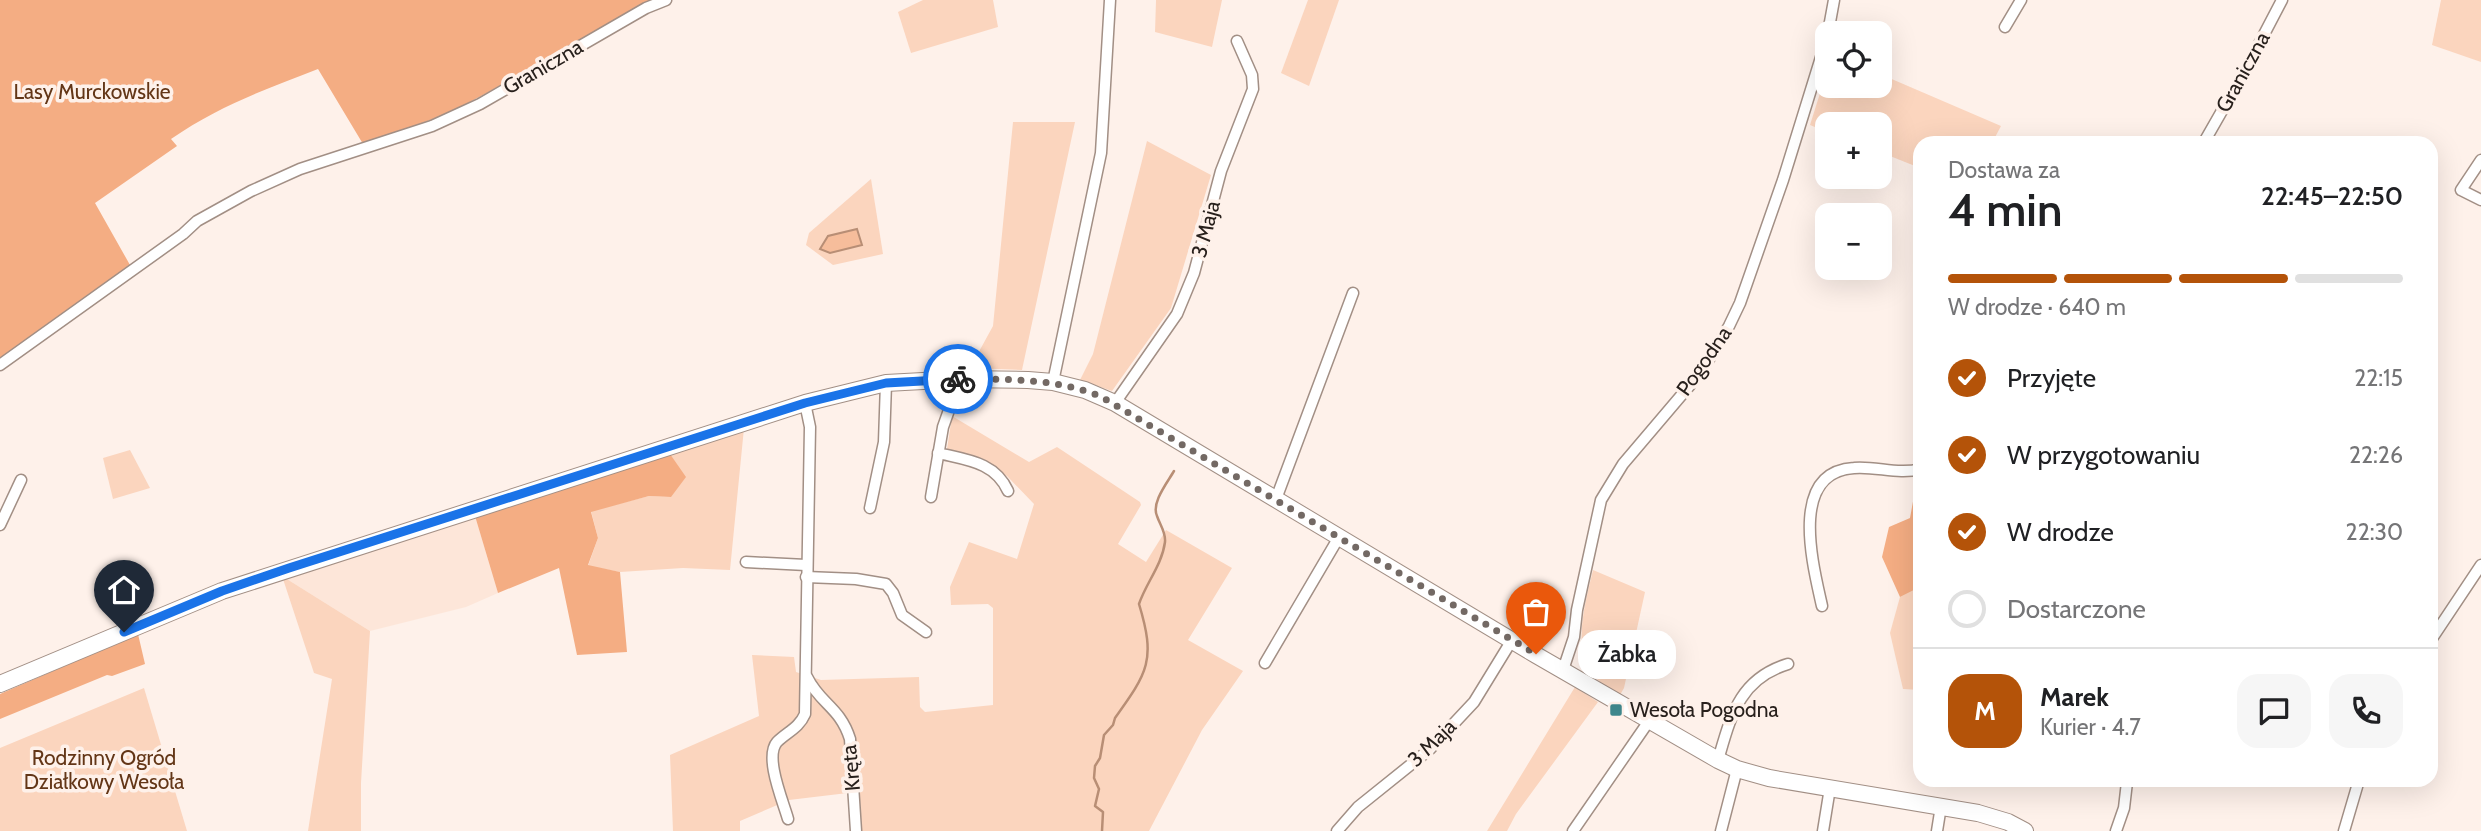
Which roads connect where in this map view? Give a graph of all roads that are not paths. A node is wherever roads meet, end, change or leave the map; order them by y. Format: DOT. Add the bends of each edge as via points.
graph roads {
  1 [pos="666,0"];
  2 [pos="1110,0"];
  3 [pos="1834,0"];
  4 [pos="2021,0"];
  5 [pos="2283,0"];
  6 [pos="1830,21"];
  7 [pos="2005,27"];
  8 [pos="1237,41"];
  9 [pos="1815,78"];
  10 [pos="2208,136"];
  11 [pos="2481,160"];
  12 [pos="2481,200"];
  13 [pos="1353,293"];
  14 [pos="0,365"];
  15 [pos="960,379"];
  16 [pos="1053,382"];
  17 [pos="886,383"];
  18 [pos="805,403"];
  19 [pos="1115,403"];
  20 [pos="938,453"];
  21 [pos="1913,470"];
  22 [pos="21,480"];
  23 [pos="1008,491"];
  24 [pos="932,497"];
  25 [pos="1276,499"];
  26 [pos="870,508"];
  27 [pos="0,525"];
  28 [pos="1339,537"];
  29 [pos="746,562"];
  30 [pos="806,565"];
  31 [pos="2481,565"];
  32 [pos="806,577"];
  33 [pos="1822,606"];
  34 [pos="2438,630"];
  35 [pos="926,632"];
  36 [pos="1512,640"];
  37 [pos="1265,663"];
  38 [pos="1788,664"];
  39 [pos="1563,670"];
  40 [pos="807,677"];
  41 [pos="0,684"];
  42 [pos="1649,721"];
  43 [pos="1718,760"];
  44 [pos="1737,769"];
  45 [pos="2126,787"];
  46 [pos="2357,787"];
  47 [pos="1830,788"];
  48 [pos="1941,806"];
  49 [pos="788,819"];
  50 [pos="2021,830"];
  51 [pos="856,831"];
  52 [pos="1337,831"];
  53 [pos="1573,831"];
  54 [pos="1721,831"];
  55 [pos="1823,831"];
  56 [pos="1937,831"];
  57 [pos="2116,831"];
  58 [pos="2344,831"];
  1 -- 14 [label="street, Graniczna" via="480,104 251,191 197,221"];
  2 -- 16 [label="street" via="1101,153"];
  3 -- 6 [label="street, Pogodna"];
  4 -- 7 [label="street"];
  5 -- 10 [label="street, Graniczna"];
  8 -- 19 [label="street, 3 Maja" via="1253,89 1222,172 1194,273 1177,314"];
  9 -- 39 [label="street, Pogodna" via="1735,314 1702,371 1623,464 1601,500 1574,637"];
  11 -- 12 [label="street" via="2461,190"];
  13 -- 25 [label="street"];
  15 -- 16 [label="street"];
  15 -- 17 [label="street"];
  15 -- 20 [label="street"];
  16 -- 19 [label="street"];
  17 -- 18 [label="street"];
  17 -- 26 [label="street" via="884,442"];
  18 -- 30 [label="street" via="810,427"];
  18 -- 41 [label="street" via="222,591"];
  19 -- 25 [label="street"];
  20 -- 23 [label="street" via="994,471"];
  20 -- 24 [label="street"];
  21 -- 33 [label="street" via="1848,468 1821,484 1814,499 1810,536"];
  22 -- 27 [label="street"];
  25 -- 28 [label="street"];
  28 -- 36 [label="street"];
  28 -- 37 [label="street"];
  29 -- 30 [label="street"];
  30 -- 32 [label="street"];
  31 -- 34 [label="street"];
  32 -- 35 [label="street" via="886,584 902,615"];
  32 -- 40 [label="street"];
  36 -- 39 [label="street"];
  36 -- 52 [label="street, 3 Maja" via="1474,702 1429,750 1358,807"];
  38 -- 43 [label="street" via="1761,677 1739,700"];
  39 -- 42 [label="street"];
  40 -- 49 [label="street" via="803,720 777,743 772,754"];
  40 -- 51 [label="street, Kręta" via="846,726"];
  42 -- 43 [label="street"];
  42 -- 53 [label="street"];
  43 -- 44 [label="street"];
  44 -- 47 [label="street"];
  44 -- 54 [label="street"];
  45 -- 57 [label="street"];
  46 -- 58 [label="street"];
  47 -- 48 [label="street"];
  47 -- 55 [label="street"];
  48 -- 50 [label="street" via="1996,817"];
  48 -- 56 [label="street"];
}
